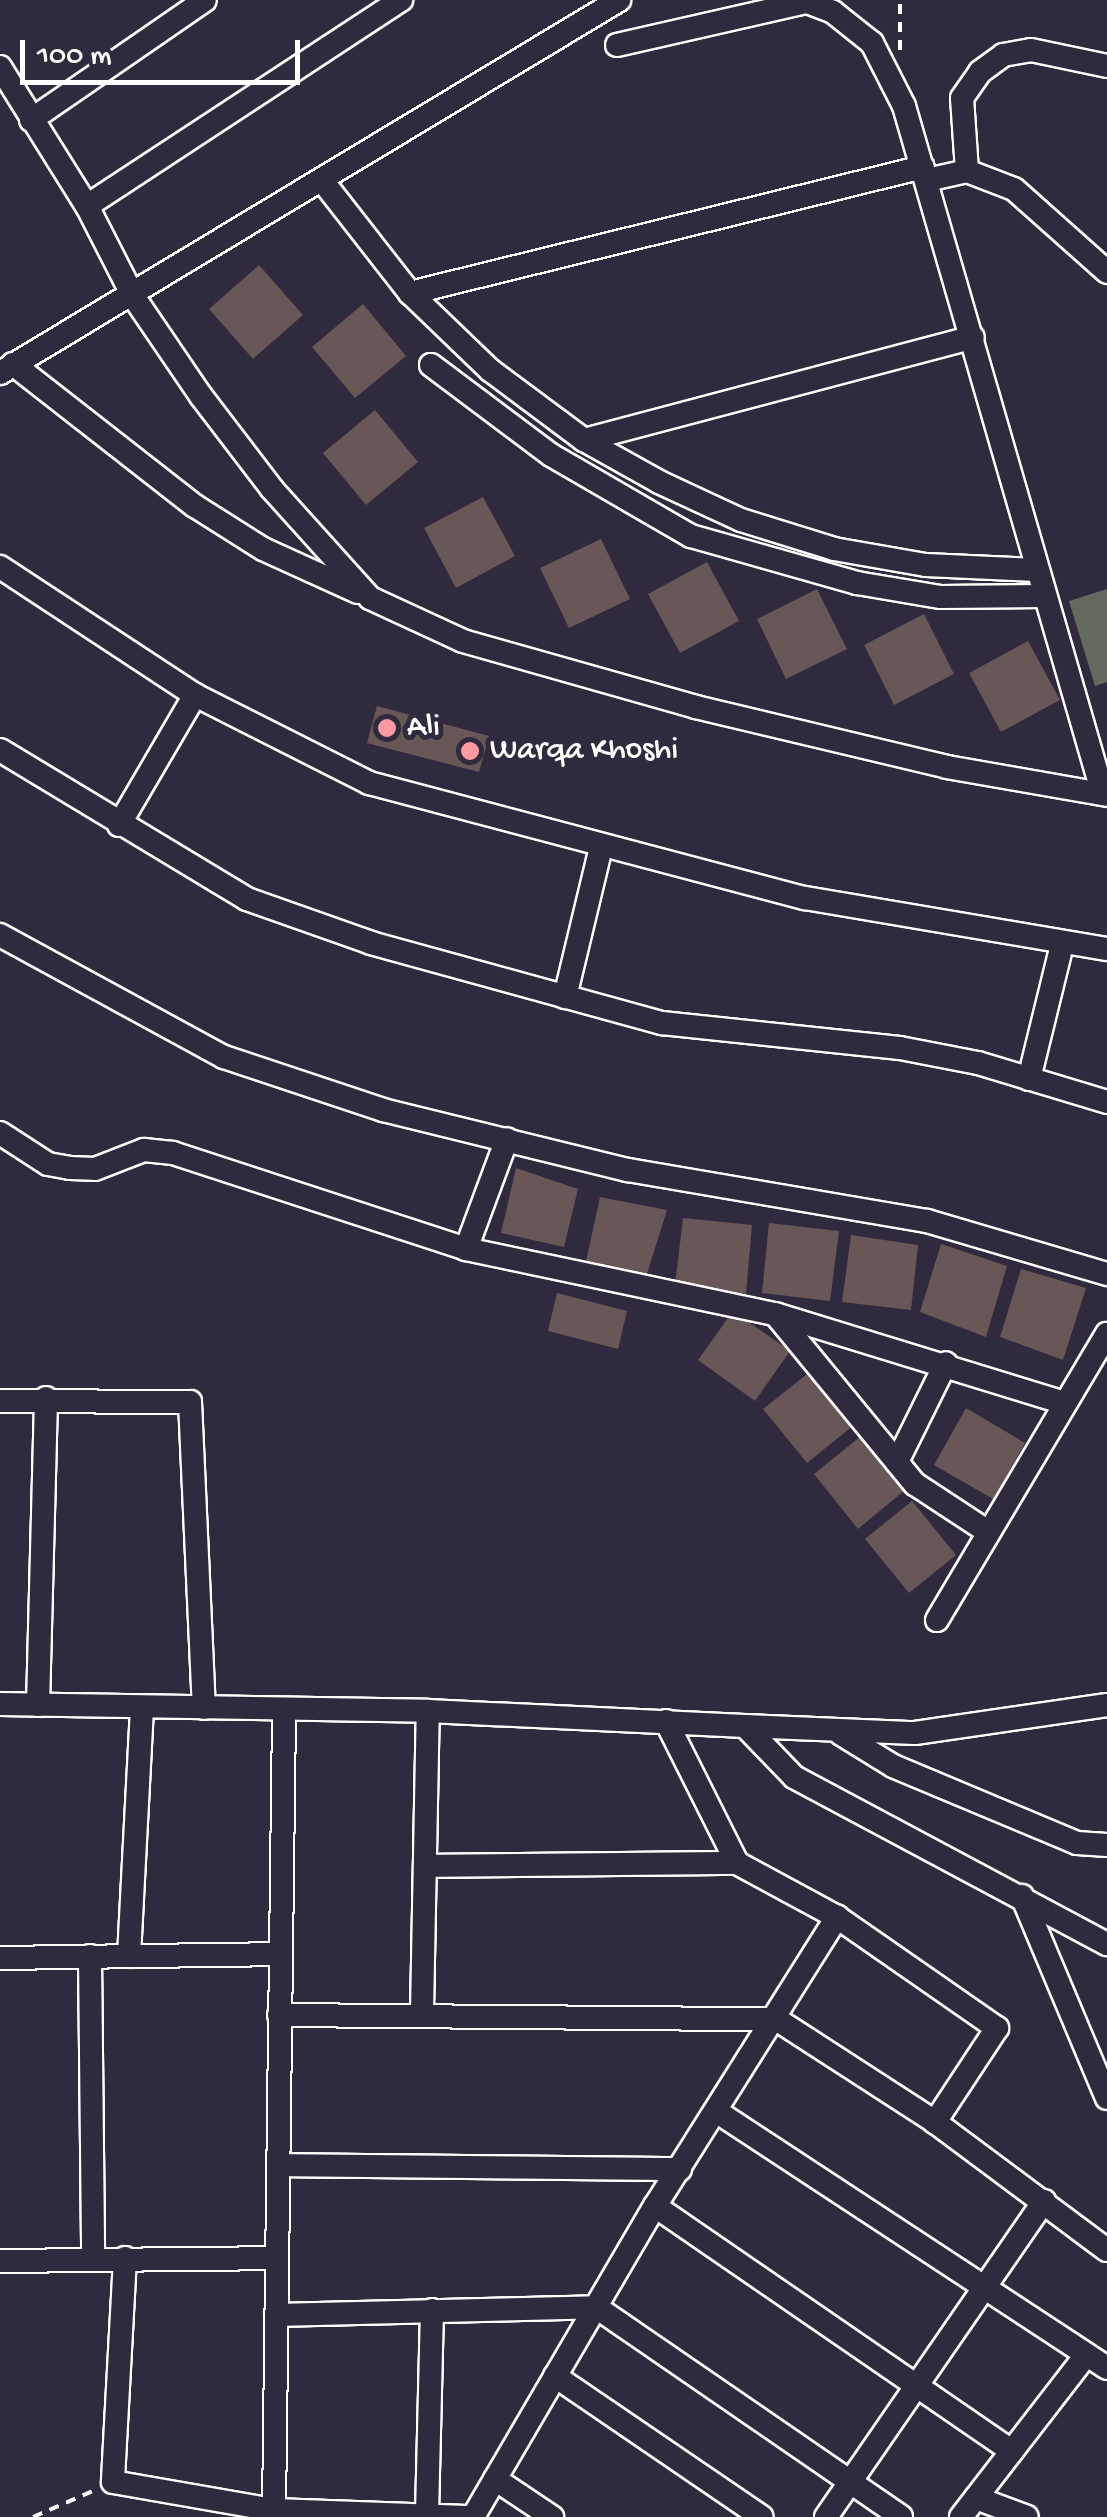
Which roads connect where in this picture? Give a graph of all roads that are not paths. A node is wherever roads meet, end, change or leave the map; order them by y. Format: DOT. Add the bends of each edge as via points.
graph roads {
  1 [pos="205,0"];
  2 [pos="401,0"];
  3 [pos="619,0"];
  4 [pos="805,1"];
  5 [pos="617,45"];
  6 [pos="1107,66"];
  7 [pos="0,68"];
  8 [pos="31,120"];
  9 [pos="967,172"];
  10 [pos="925,173"];
  11 [pos="324,183"];
  12 [pos="87,206"];
  13 [pos="1107,272"];
  14 [pos="410,293"];
  15 [pos="133,296"];
  16 [pos="973,337"];
  17 [pos="431,365"];
  18 [pos="6,368"];
  19 [pos="584,440"];
  20 [pos="0,567"];
  21 [pos="1036,570"];
  22 [pos="1044,596"];
  23 [pos="370,598"];
  24 [pos="195,695"];
  25 [pos="0,750"];
  26 [pos="1105,794"];
  27 [pos="119,825"];
  28 [pos="600,847"];
  29 [pos="0,935"];
  30 [pos="1062,945"];
  31 [pos="1107,949"];
  32 [pos="565,997"];
  33 [pos="1029,1078"];
  34 [pos="1107,1102"];
  35 [pos="0,1133"];
  36 [pos="507,1139"];
  37 [pos="466,1249"];
  38 [pos="1107,1274"];
  39 [pos="775,1314"];
  40 [pos="1107,1334"];
  41 [pos="946,1363"];
  42 [pos="46,1398"];
  43 [pos="0,1401"];
  44 [pos="1065,1403"];
  45 [pos="897,1462"];
  46 [pos="988,1532"];
  47 [pos="938,1620"];
  48 [pos="0,1704"];
  49 [pos="1107,1704"];
  50 [pos="38,1706"];
  51 [pos="142,1707"];
  52 [pos="204,1708"];
  53 [pos="284,1709"];
  54 [pos="428,1711"];
  55 [pos="666,1721"];
  56 [pos="745,1726"];
  57 [pos="841,1734"];
  58 [pos="1107,1845"];
  59 [pos="738,1864"];
  60 [pos="427,1866"];
  61 [pos="1022,1896"];
  62 [pos="837,1916"];
  63 [pos="1107,1944"];
  64 [pos="280,1954"];
  65 [pos="90,1956"];
  66 [pos="129,1956"];
  67 [pos="0,1958"];
  68 [pos="422,2012"];
  69 [pos="278,2015"];
  70 [pos="776,2019"];
  71 [pos="1107,2098"];
  72 [pos="716,2112"];
  73 [pos="935,2122"];
  74 [pos="278,2165"];
  75 [pos="680,2169"];
  76 [pos="1044,2201"];
  77 [pos="656,2206"];
  78 [pos="1107,2250"];
  79 [pos="93,2258"];
  80 [pos="124,2258"];
  81 [pos="277,2258"];
  82 [pos="0,2261"];
  83 [pos="984,2288"];
  84 [pos="596,2306"];
  85 [pos="432,2310"];
  86 [pos="276,2315"];
  87 [pos="1086,2355"];
  88 [pos="1107,2368"];
  89 [pos="555,2376"];
  90 [pos="916,2387"];
  91 [pos="1012,2451"];
  92 [pos="495,2479"];
  93 [pos="850,2482"];
  94 [pos="968,2508"];
  95 [pos="274,2510"];
  96 [pos="427,2514"];
  97 [pos="470,2517"];
  98 [pos="552,2517"];
  99 [pos="762,2517"];
  100 [pos="826,2517"];
  101 [pos="901,2517"];
  102 [pos="1027,2517"];
  1 -- 8 [label="street"];
  2 -- 12 [label="street"];
  3 -- 11 [label="street"];
  4 -- 5 [label="street"];
  4 -- 10 [label="street" via="853,26 888,64"];
  6 -- 9 [label="street" via="1032,50 1003,55 980,72 962,98"];
  7 -- 8 [label="street"];
  8 -- 12 [label="street"];
  9 -- 10 [label="street"];
  9 -- 13 [label="street" via="1014,189"];
  10 -- 14 [label="street"];
  10 -- 16 [label="street"];
  11 -- 14 [label="street"];
  11 -- 15 [label="street"];
  12 -- 15 [label="street"];
  14 -- 19 [label="street" via="490,370"];
  15 -- 18 [label="street"];
  15 -- 23 [label="street" via="272,489"];
  16 -- 19 [label="street"];
  16 -- 21 [label="street"];
  17 -- 22 [label="street" via="550,455 691,536 857,583 942,597"];
  18 -- 23 [label="street" via="194,506 263,549"];
  19 -- 21 [label="street" via="694,500 783,534 883,560"];
  20 -- 24 [label="street"];
  21 -- 22 [label="street"];
  22 -- 26 [label="street"];
  23 -- 26 [label="street" via="463,641 696,707 947,767"];
  24 -- 27 [label="street"];
  24 -- 28 [label="street" via="369,783"];
  25 -- 27 [label="street"];
  27 -- 32 [label="street" via="261,904 437,964"];
  28 -- 30 [label="street" via="804,898"];
  28 -- 32 [label="street"];
  29 -- 36 [label="street" via="224,1057 383,1110"];
  30 -- 31 [label="street"];
  30 -- 33 [label="street"];
  32 -- 33 [label="street" via="662,1023 900,1048"];
  33 -- 34 [label="street"];
  35 -- 37 [label="street" via="48,1164 70,1168 95,1169 144,1150 173,1153"];
  36 -- 37 [label="street"];
  36 -- 38 [label="street" via="628,1170 927,1221"];
  37 -- 39 [label="street"];
  39 -- 41 [label="street"];
  39 -- 45 [label="street"];
  40 -- 44 [label="street"];
  41 -- 44 [label="street"];
  41 -- 45 [label="street"];
  42 -- 43 [label="street"];
  42 -- 50 [label="street"];
  42 -- 52 [label="street" via="190,1402"];
  44 -- 46 [label="street"];
  45 -- 46 [label="street" via="916,1484"];
  46 -- 47 [label="street"];
  48 -- 50 [label="street"];
  49 -- 57 [label="street" via="915,1732"];
  50 -- 51 [label="street"];
  51 -- 52 [label="street"];
  51 -- 66 [label="street"];
  52 -- 53 [label="street"];
  53 -- 54 [label="street"];
  53 -- 64 [label="street"];
  54 -- 55 [label="street"];
  54 -- 60 [label="street"];
  55 -- 56 [label="street"];
  55 -- 59 [label="street"];
  56 -- 57 [label="street"];
  56 -- 61 [label="street" via="794,1778"];
  57 -- 58 [label="street" via="893,1766 1078,1843"];
  59 -- 60 [label="street"];
  59 -- 62 [label="street"];
  60 -- 68 [label="street"];
  61 -- 63 [label="street"];
  61 -- 71 [label="street"];
  62 -- 70 [label="street"];
  62 -- 73 [label="street" via="998,2028"];
  64 -- 66 [label="street"];
  64 -- 69 [label="street"];
  65 -- 66 [label="street"];
  65 -- 67 [label="street"];
  65 -- 79 [label="street"];
  68 -- 69 [label="street"];
  68 -- 70 [label="street"];
  69 -- 74 [label="street"];
  70 -- 72 [label="street"];
  70 -- 73 [label="street"];
  72 -- 75 [label="street"];
  72 -- 83 [label="street"];
  73 -- 76 [label="street"];
  74 -- 75 [label="street"];
  74 -- 81 [label="street"];
  75 -- 77 [label="street"];
  76 -- 78 [label="street"];
  76 -- 83 [label="street"];
  77 -- 84 [label="street"];
  77 -- 90 [label="street"];
  79 -- 80 [label="street"];
  79 -- 82 [label="street"];
  80 -- 81 [label="street"];
  80 -- 95 [label="street" via="113,2482"];
  81 -- 86 [label="street"];
  83 -- 87 [label="street"];
  83 -- 90 [label="street"];
  84 -- 85 [label="street"];
  84 -- 89 [label="street"];
  84 -- 93 [label="street"];
  85 -- 86 [label="street"];
  85 -- 96 [label="street"];
  86 -- 95 [label="street"];
  87 -- 88 [label="street"];
  87 -- 91 [label="street"];
  89 -- 92 [label="street"];
  89 -- 99 [label="street"];
  90 -- 91 [label="street"];
  90 -- 93 [label="street"];
  91 -- 94 [label="street"];
  92 -- 97 [label="street"];
  92 -- 98 [label="street"];
  93 -- 100 [label="street"];
  93 -- 101 [label="street"];
  94 -- 102 [label="street"];
  95 -- 96 [label="street"];
  96 -- 97 [label="street"];
}
